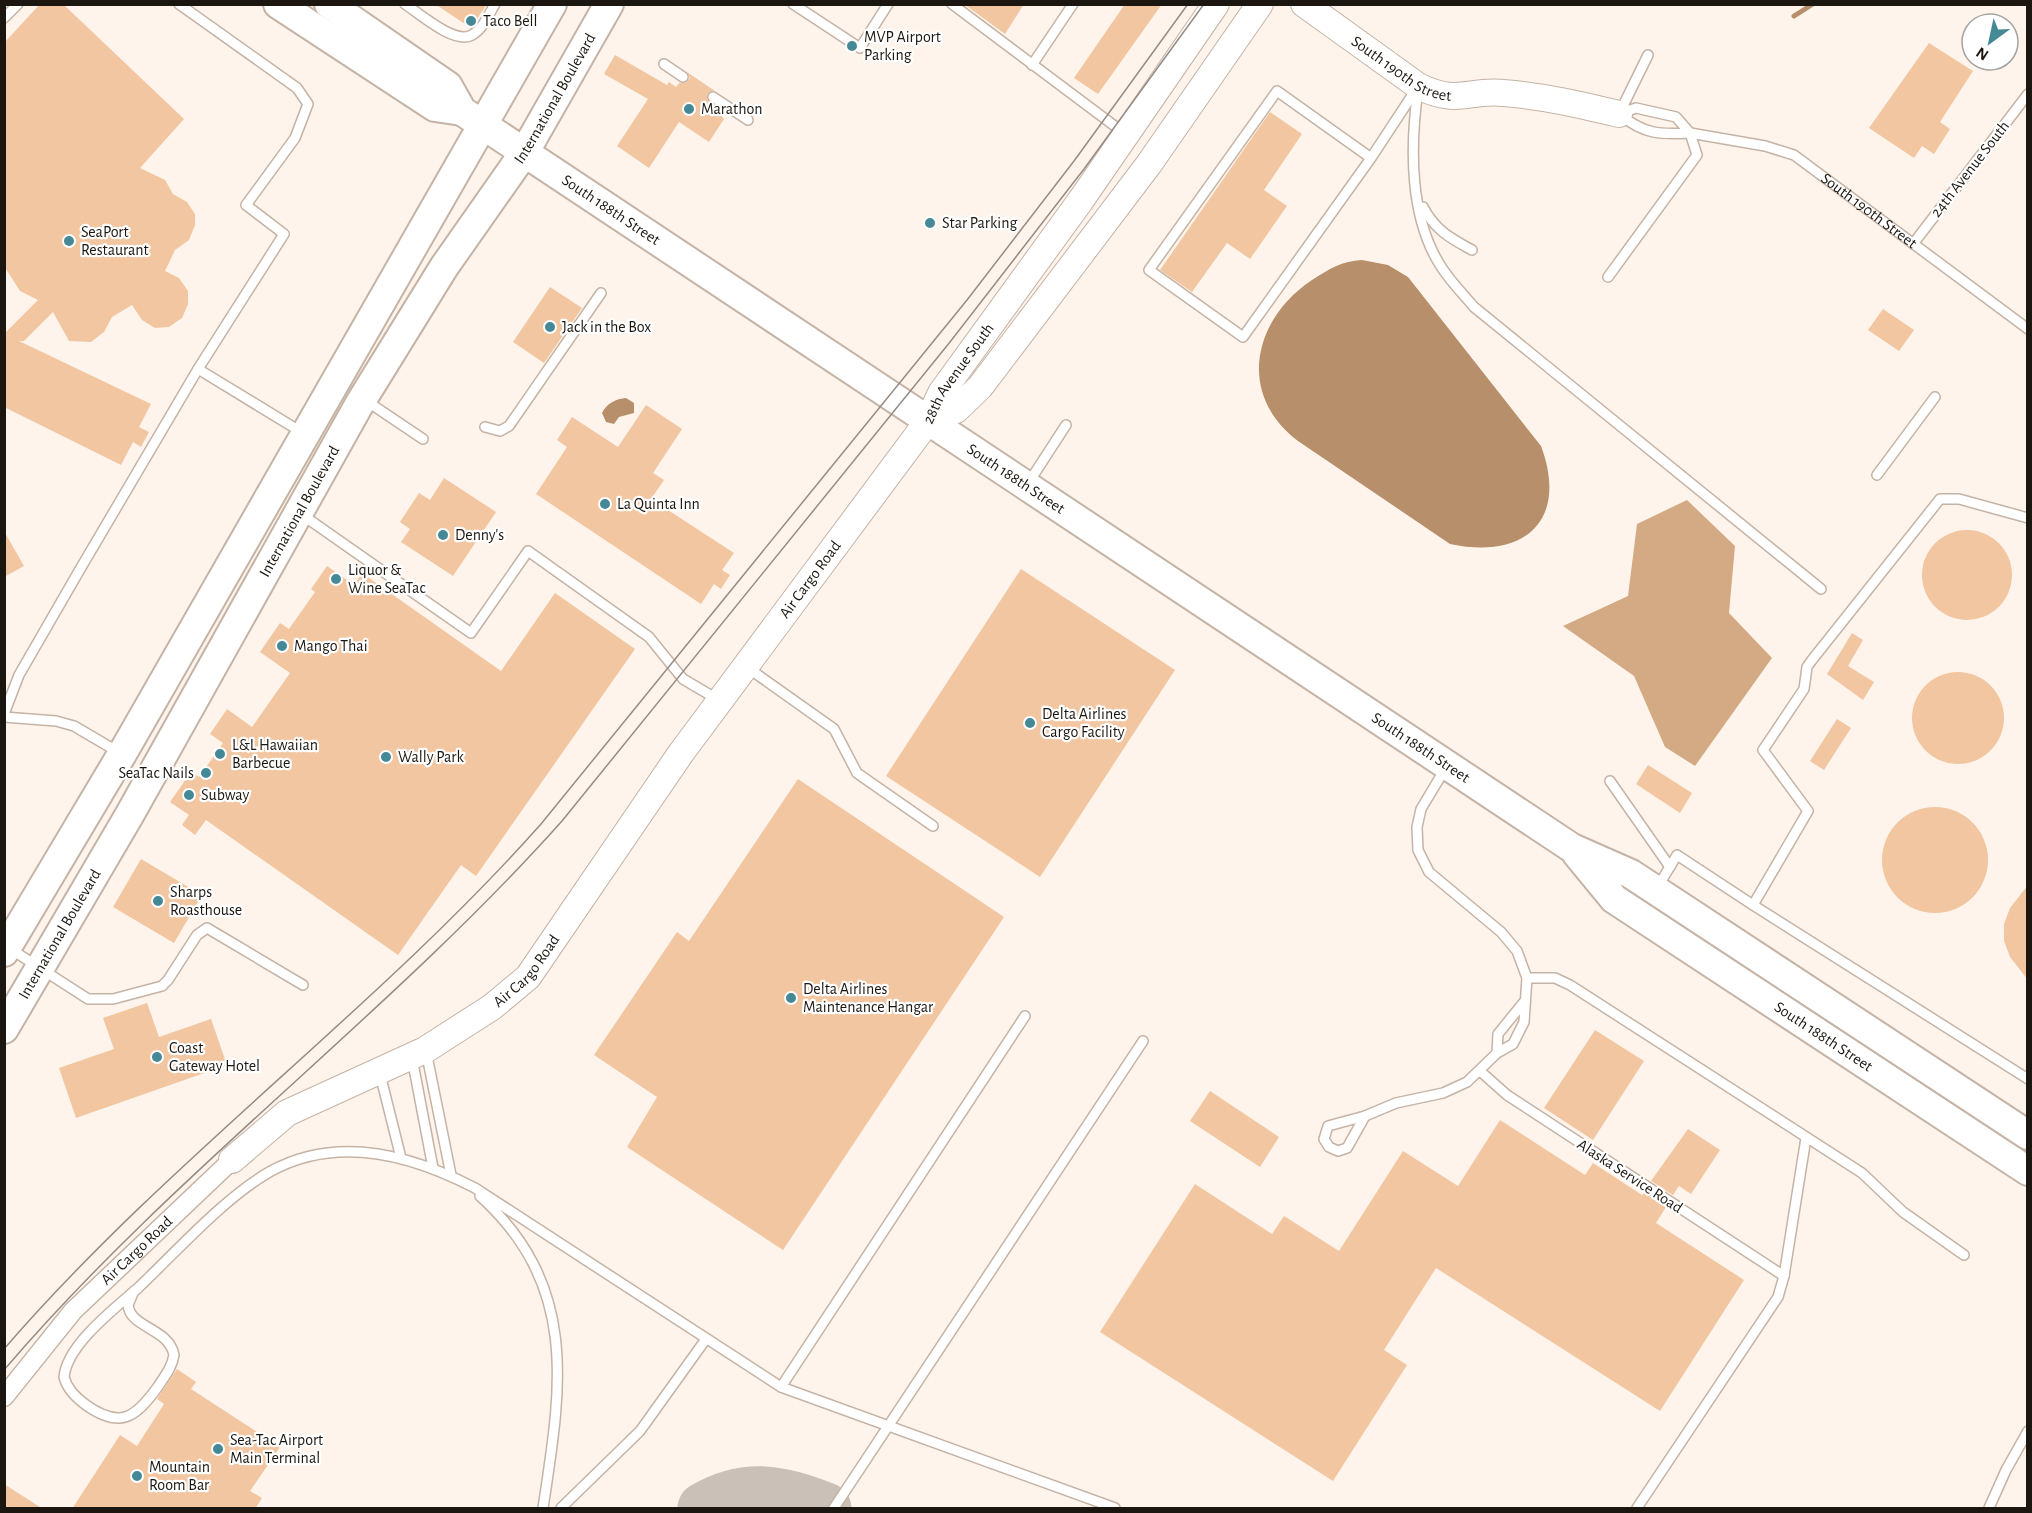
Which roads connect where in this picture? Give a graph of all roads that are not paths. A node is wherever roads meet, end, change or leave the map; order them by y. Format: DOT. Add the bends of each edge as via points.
graph roads {
  1 [pos="18,4"];
  2 [pos="179,4"];
  3 [pos="278,4"];
  4 [pos="329,4"];
  5 [pos="405,4"];
  6 [pos="495,4"];
  7 [pos="552,4"];
  8 [pos="609,4"];
  9 [pos="793,4"];
  10 [pos="888,4"];
  11 [pos="952,4"];
  12 [pos="1073,4"];
  13 [pos="1216,4"];
  14 [pos="1260,4"];
  15 [pos="1304,4"];
  16 [pos="4,18"];
  17 [pos="1648,55"];
  18 [pos="664,64"];
  19 [pos="1032,65"];
  20 [pos="683,77"];
  21 [pos="1418,86"];
  22 [pos="2028,94"];
  23 [pos="713,97"];
  24 [pos="1619,114"];
  25 [pos="472,118"];
  26 [pos="748,120"];
  27 [pos="1690,133"];
  28 [pos="1126,135"];
  29 [pos="524,153"];
  30 [pos="1371,158"];
  31 [pos="1419,200"];
  32 [pos="1913,244"];
  33 [pos="1472,250"];
  34 [pos="1608,277"];
  35 [pos="602,292"];
  36 [pos="2028,329"];
  37 [pos="198,369"];
  38 [pos="1935,397"];
  39 [pos="363,399"];
  40 [pos="928,421"];
  41 [pos="1066,426"];
  42 [pos="485,427"];
  43 [pos="305,435"];
  44 [pos="423,439"];
  45 [pos="1876,475"];
  46 [pos="1026,487"];
  47 [pos="299,513"];
  48 [pos="2028,518"];
  49 [pos="1821,589"];
  50 [pos="746,667"];
  51 [pos="720,701"];
  52 [pos="4,715"];
  53 [pos="122,754"];
  54 [pos="1448,764"];
  55 [pos="1610,781"];
  56 [pos="933,826"];
  57 [pos="1572,848"];
  58 [pos="1663,878"];
  59 [pos="1753,904"];
  60 [pos="5,948"];
  61 [pos="39,968"];
  62 [pos="1527,978"];
  63 [pos="303,985"];
  64 [pos="1526,997"];
  65 [pos="1025,1016"];
  66 [pos="4,1029"];
  67 [pos="1143,1041"];
  68 [pos="419,1052"];
  69 [pos="1497,1053"];
  70 [pos="379,1071"];
  71 [pos="1480,1071"];
  72 [pos="2028,1079"];
  73 [pos="1365,1116"];
  74 [pos="2028,1135"];
  75 [pos="1806,1138"];
  76 [pos="401,1158"];
  77 [pos="232,1160"];
  78 [pos="434,1168"];
  79 [pos="2028,1172"];
  80 [pos="454,1177"];
  81 [pos="1964,1255"];
  82 [pos="1784,1276"];
  83 [pos="134,1291"];
  84 [pos="706,1339"];
  85 [pos="781,1387"];
  86 [pos="4,1396"];
  87 [pos="888,1426"];
  88 [pos="2028,1431"];
  89 [pos="543,1509"];
  90 [pos="561,1509"];
  91 [pos="834,1509"];
  92 [pos="1115,1509"];
  93 [pos="1637,1509"];
  94 [pos="1989,1509"];
  1 -- 16 [label="lane"];
  2 -- 37 [label="lane" via="297,88 308,104 295,138 246,205 284,234"];
  3 -- 25 [label="main road, South 188th Street" via="435,107"];
  4 -- 25 [label="main road, South 188th Street" via="448,86"];
  5 -- 6 [label="lane" via="451,35 466,38 482,25"];
  7 -- 25 [label="main road, International Boulevard"];
  8 -- 29 [label="main road, International Boulevard"];
  9 -- 10 [label="lane" via="860,48"];
  11 -- 19 [label="lane"];
  12 -- 19 [label="lane"];
  13 -- 28 [label="street, 28th Avenue South"];
  14 -- 40 [label="street, 28th Avenue South" via="1149,164 980,387 956,410"];
  15 -- 21 [label="street, South 190th Street"];
  17 -- 24 [label="lane"];
  18 -- 20 [label="lane"];
  19 -- 28 [label="lane"];
  21 -- 24 [label="street, South 190th Street" via="1454,98 1501,92 1551,98"];
  21 -- 30 [label="lane"];
  21 -- 31 [label="lane" via="1413,127"];
  22 -- 32 [label="lane, 24th Avenue South"];
  23 -- 26 [label="lane"];
  24 -- 27 [label="lane, South 190th Street" via="1635,127 1662,135"];
  24 -- 27 [label="lane" via="1636,108 1676,117"];
  25 -- 29 [label="main road, South 188th Street"];
  25 -- 43 [label="main road, International Boulevard"];
  27 -- 32 [label="lane, South 190th Street" via="1794,155"];
  27 -- 34 [label="lane" via="1697,155"];
  28 -- 40 [label="street, 28th Avenue South" via="941,393"];
  29 -- 39 [label="main road, International Boulevard" via="444,267"];
  29 -- 40 [label="main road, South 188th Street"];
  30 -- 30 [label="lane" via="1277,91 1149,270 1243,337"];
  31 -- 33 [label="lane" via="1443,235"];
  31 -- 49 [label="lane" via="1424,230 1441,267 1474,307"];
  32 -- 36 [label="lane, South 190th Street"];
  35 -- 42 [label="lane" via="509,426 500,431"];
  37 -- 43 [label="lane"];
  37 -- 52 [label="lane" via="19,675"];
  38 -- 45 [label="lane"];
  39 -- 44 [label="lane"];
  39 -- 47 [label="main road, International Boulevard"];
  40 -- 46 [label="main road, South 188th Street"];
  40 -- 50 [label="street, Air Cargo Road"];
  41 -- 46 [label="lane"];
  43 -- 53 [label="main road, International Boulevard"];
  46 -- 54 [label="main road, South 188th Street"];
  47 -- 51 [label="lane" via="471,633 528,551 649,637 683,679"];
  47 -- 61 [label="main road, International Boulevard"];
  48 -- 59 [label="lane" via="1959,499 1940,499 1807,667 1804,689 1763,750 1808,811"];
  50 -- 51 [label="street, Air Cargo Road"];
  50 -- 56 [label="lane" via="834,729 857,773"];
  51 -- 68 [label="street, Air Cargo Road" via="662,779 528,977 492,1007"];
  52 -- 53 [label="lane" via="56,721 86,730"];
  53 -- 60 [label="main road, International Boulevard"];
  54 -- 57 [label="main road, South 188th Street"];
  54 -- 62 [label="lane" via="1421,808 1418,850 1429,872 1511,941"];
  55 -- 58 [label="lane"];
  57 -- 58 [label="main road, South 188th Street" via="1631,874"];
  57 -- 79 [label="main road, South 188th Street" via="1614,898"];
  58 -- 59 [label="lane" via="1677,855"];
  58 -- 74 [label="main road, South 188th Street"];
  59 -- 72 [label="lane"];
  60 -- 61 [label="lane"];
  61 -- 63 [label="lane" via="88,999 113,999 162,986 197,935 207,928"];
  61 -- 66 [label="main road, International Boulevard"];
  62 -- 64 [label="lane"];
  62 -- 75 [label="lane" via="1554,978 1570,985"];
  64 -- 69 [label="lane" via="1521,1009 1498,1034"];
  64 -- 69 [label="lane" via="1521,1031 1510,1046"];
  65 -- 85 [label="lane"];
  67 -- 87 [label="lane"];
  68 -- 70 [label="street, Air Cargo Road"];
  68 -- 78 [label="lane"];
  68 -- 80 [label="lane"];
  69 -- 71 [label="lane"];
  70 -- 76 [label="lane"];
  70 -- 77 [label="street, Air Cargo Road" via="287,1113"];
  71 -- 73 [label="lane" via="1443,1093 1396,1103"];
  71 -- 82 [label="lane, Alaska Service Road" via="1507,1095"];
  73 -- 73 [label="lane" via="1328,1126 1324,1135 1329,1147 1338,1151 1347,1148"];
  75 -- 81 [label="lane" via="1862,1173 1903,1212"];
  75 -- 82 [label="lane"];
  76 -- 78 [label="lane"];
  76 -- 83 [label="lane" via="327,1153 271,1172 229,1203"];
  77 -- 86 [label="street, Air Cargo Road" via="74,1311"];
  78 -- 80 [label="lane"];
  80 -- 84 [label="lane"];
  80 -- 89 [label="lane" via="491,1206 519,1239 547,1297 555,1333 559,1391"];
  82 -- 93 [label="lane" via="1778,1297"];
  83 -- 83 [label="lane" via="76,1348 65,1366 66,1385 71,1392 91,1408 117,1419 136,1414 144,1406 169,1371 174,1356 165,1337 130,1314 128,1305"];
  84 -- 85 [label="lane"];
  84 -- 90 [label="lane" via="640,1431"];
  85 -- 87 [label="lane"];
  87 -- 91 [label="lane"];
  87 -- 92 [label="lane"];
  88 -- 94 [label="lane"];
}
